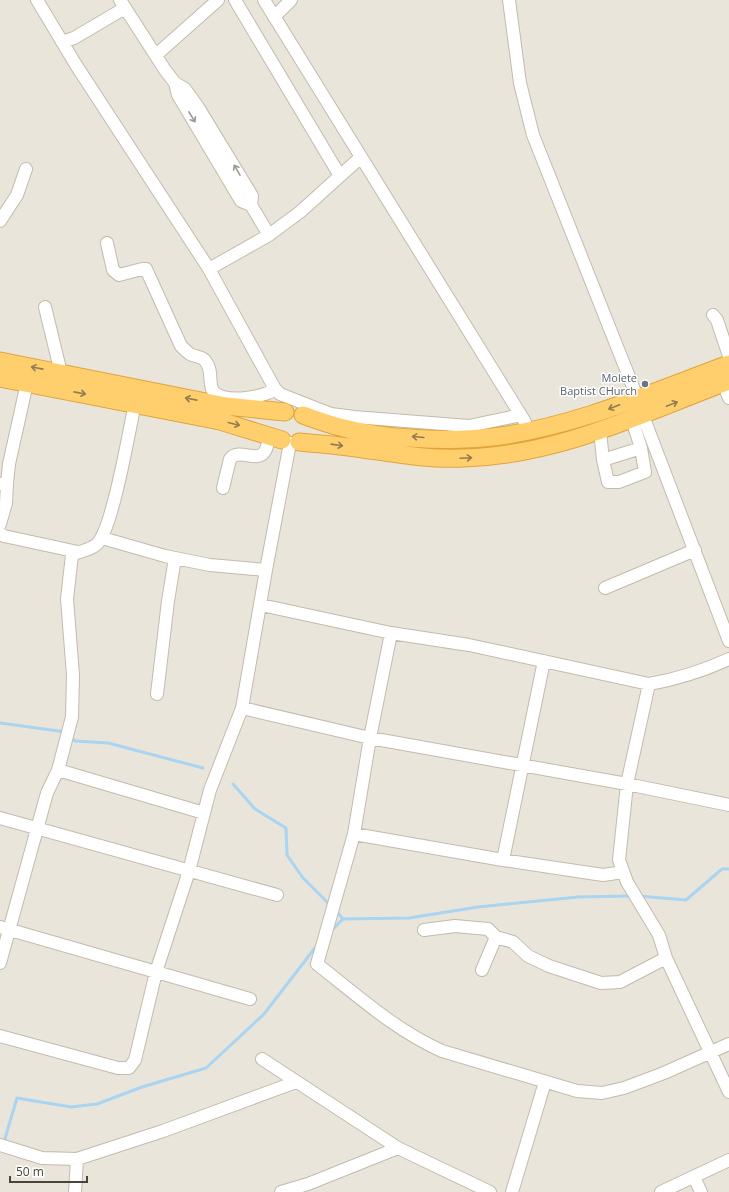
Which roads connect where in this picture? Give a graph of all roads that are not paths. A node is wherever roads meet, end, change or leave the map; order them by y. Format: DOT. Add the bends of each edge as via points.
graph roads {
  1 [pos="37,0"];
  2 [pos="218,0"];
  3 [pos="234,0"];
  4 [pos="264,0"];
  5 [pos="291,0"];
  6 [pos="509,0"];
  7 [pos="123,4"];
  8 [pos="274,17"];
  9 [pos="62,42"];
  10 [pos="156,55"];
  11 [pos="361,157"];
  12 [pos="26,169"];
  13 [pos="340,176"];
  14 [pos="0,221"];
  15 [pos="269,235"];
  16 [pos="107,243"];
  17 [pos="209,269"];
  18 [pos="45,308"];
  19 [pos="713,315"];
  20 [pos="729,356"];
  21 [pos="0,361"];
  22 [pos="729,364"];
  23 [pos="61,373"];
  24 [pos="0,378"];
  25 [pos="27,383"];
  26 [pos="275,388"];
  27 [pos="727,388"];
  28 [pos="637,398"];
  29 [pos="135,404"];
  30 [pos="286,412"];
  31 [pos="304,415"];
  32 [pos="521,416"];
  33 [pos="637,418"];
  34 [pos="530,430"];
  35 [pos="600,431"];
  36 [pos="285,440"];
  37 [pos="641,448"];
  38 [pos="603,460"];
  39 [pos="4,483"];
  40 [pos="223,488"];
  41 [pos="0,524"];
  42 [pos="0,533"];
  43 [pos="102,538"];
  44 [pos="694,550"];
  45 [pos="78,552"];
  46 [pos="175,558"];
  47 [pos="266,570"];
  48 [pos="605,588"];
  49 [pos="261,604"];
  50 [pos="392,634"];
  51 [pos="729,641"];
  52 [pos="729,659"];
  53 [pos="544,661"];
  54 [pos="649,684"];
  55 [pos="157,694"];
  56 [pos="242,708"];
  57 [pos="370,738"];
  58 [pos="522,765"];
  59 [pos="58,770"];
  60 [pos="627,784"];
  61 [pos="729,805"];
  62 [pos="204,812"];
  63 [pos="0,818"];
  64 [pos="37,828"];
  65 [pos="354,834"];
  66 [pos="504,860"];
  67 [pos="189,871"];
  68 [pos="625,877"];
  69 [pos="277,895"];
  70 [pos="5,928"];
  71 [pos="424,930"];
  72 [pos="496,937"];
  73 [pos="666,958"];
  74 [pos="0,963"];
  75 [pos="482,970"];
  76 [pos="156,972"];
  77 [pos="250,999"];
  78 [pos="0,1036"];
  79 [pos="729,1044"];
  80 [pos="710,1052"];
  81 [pos="262,1059"];
  82 [pos="296,1082"];
  83 [pos="545,1082"];
  84 [pos="729,1092"];
  85 [pos="0,1145"];
  86 [pos="398,1148"];
  87 [pos="77,1159"];
  88 [pos="729,1160"];
  89 [pos="694,1177"];
  90 [pos="75,1192"];
  91 [pos="280,1192"];
  92 [pos="490,1192"];
  93 [pos="512,1192"];
  94 [pos="661,1192"];
  95 [pos="700,1192"];
  1 -- 9 [label="street"];
  2 -- 10 [label="street"];
  3 -- 13 [label="street"];
  4 -- 8 [label="street"];
  5 -- 8 [label="street"];
  6 -- 28 [label="street" via="520,83 533,135"];
  7 -- 9 [label="street" via="74,38"];
  7 -- 10 [label="street"];
  8 -- 11 [label="street"];
  9 -- 17 [label="street"];
  10 -- 15 [label="street" via="176,83 178,95 241,201 251,205"];
  11 -- 13 [label="street"];
  11 -- 32 [label="street"];
  12 -- 14 [label="street" via="17,195"];
  13 -- 15 [label="street" via="300,212"];
  15 -- 17 [label="street"];
  16 -- 26 [label="street" via="116,274 142,268 146,270 181,346 189,354 203,358 207,362 215,393 240,398 269,394"];
  17 -- 26 [label="street"];
  18 -- 23 [label="street"];
  19 -- 20 [label="street"];
  23 -- 21 [label="highway, one-way"];
  22 -- 28 [label="highway"];
  30 -- 23 [label="highway, one-way" via="226,406"];
  24 -- 25 [label="highway"];
  25 -- 29 [label="highway, one-way"];
  25 -- 39 [label="street"];
  26 -- 32 [label="street" via="280,394 331,414 354,417 469,426"];
  33 -- 27 [label="highway, one-way"];
  28 -- 34 [label="highway, one-way" via="566,422"];
  29 -- 36 [label="highway, one-way" via="220,421"];
  29 -- 43 [label="street" via="116,491"];
  30 -- 31 [label="highway" via="295,411"];
  30 -- 36 [label="highway" via="276,422 277,432"];
  34 -- 31 [label="highway, one-way" via="492,437 422,438 345,429"];
  31 -- 36 [label="highway" via="308,430 303,439"];
  32 -- 34 [label="street"];
  33 -- 35 [label="highway"];
  33 -- 37 [label="street"];
  33 -- 44 [label="street"];
  36 -- 35 [label="highway, one-way" via="431,458 463,458 499,456 537,449 573,441"];
  35 -- 38 [label="street"];
  36 -- 40 [label="street" via="262,455 233,455"];
  36 -- 47 [label="street"];
  37 -- 38 [label="street"];
  37 -- 38 [label="street" via="645,472 620,482 608,482"];
  39 -- 41 [label="street" via="6,502"];
  42 -- 45 [label="street"];
  43 -- 45 [label="street" via="94,547"];
  43 -- 46 [label="street"];
  44 -- 48 [label="street"];
  44 -- 51 [label="street"];
  45 -- 59 [label="street" via="72,556 67,599 73,675 72,717"];
  46 -- 47 [label="street" via="210,565"];
  46 -- 55 [label="street"];
  47 -- 49 [label="street"];
  49 -- 50 [label="street"];
  49 -- 56 [label="street"];
  50 -- 53 [label="street" via="469,645"];
  50 -- 57 [label="street"];
  52 -- 54 [label="street" via="704,671 675,680"];
  53 -- 54 [label="street"];
  53 -- 58 [label="street"];
  54 -- 60 [label="street"];
  56 -- 57 [label="street"];
  56 -- 62 [label="street"];
  57 -- 58 [label="street"];
  57 -- 65 [label="street"];
  58 -- 60 [label="street"];
  58 -- 66 [label="street"];
  59 -- 62 [label="street"];
  59 -- 64 [label="street" via="49,786"];
  60 -- 61 [label="street"];
  60 -- 68 [label="street" via="619,860"];
  62 -- 67 [label="street"];
  63 -- 64 [label="street"];
  64 -- 67 [label="street"];
  64 -- 70 [label="street"];
  65 -- 66 [label="street"];
  65 -- 83 [label="street" via="317,964 400,1029 427,1044 442,1051"];
  66 -- 68 [label="street"];
  67 -- 69 [label="street"];
  67 -- 76 [label="street"];
  68 -- 73 [label="street" via="659,935"];
  70 -- 74 [label="street"];
  70 -- 76 [label="street"];
  71 -- 72 [label="street" via="462,926 488,929"];
  72 -- 73 [label="street" via="513,942 528,956 550,966 601,983 620,982"];
  72 -- 75 [label="street"];
  73 -- 80 [label="street"];
  76 -- 77 [label="street"];
  76 -- 78 [label="street" via="135,1060 129,1068 118,1068 68,1056"];
  79 -- 80 [label="street"];
  80 -- 83 [label="street" via="664,1073 602,1093 577,1091"];
  80 -- 84 [label="street"];
  81 -- 82 [label="street"];
  82 -- 86 [label="street"];
  82 -- 87 [label="street" via="163,1131"];
  83 -- 93 [label="street"];
  85 -- 87 [label="street" via="42,1158"];
  86 -- 91 [label="street" via="308,1184"];
  86 -- 92 [label="street"];
  87 -- 90 [label="street"];
  88 -- 89 [label="street"];
  89 -- 94 [label="street"];
  89 -- 95 [label="street"];
}
